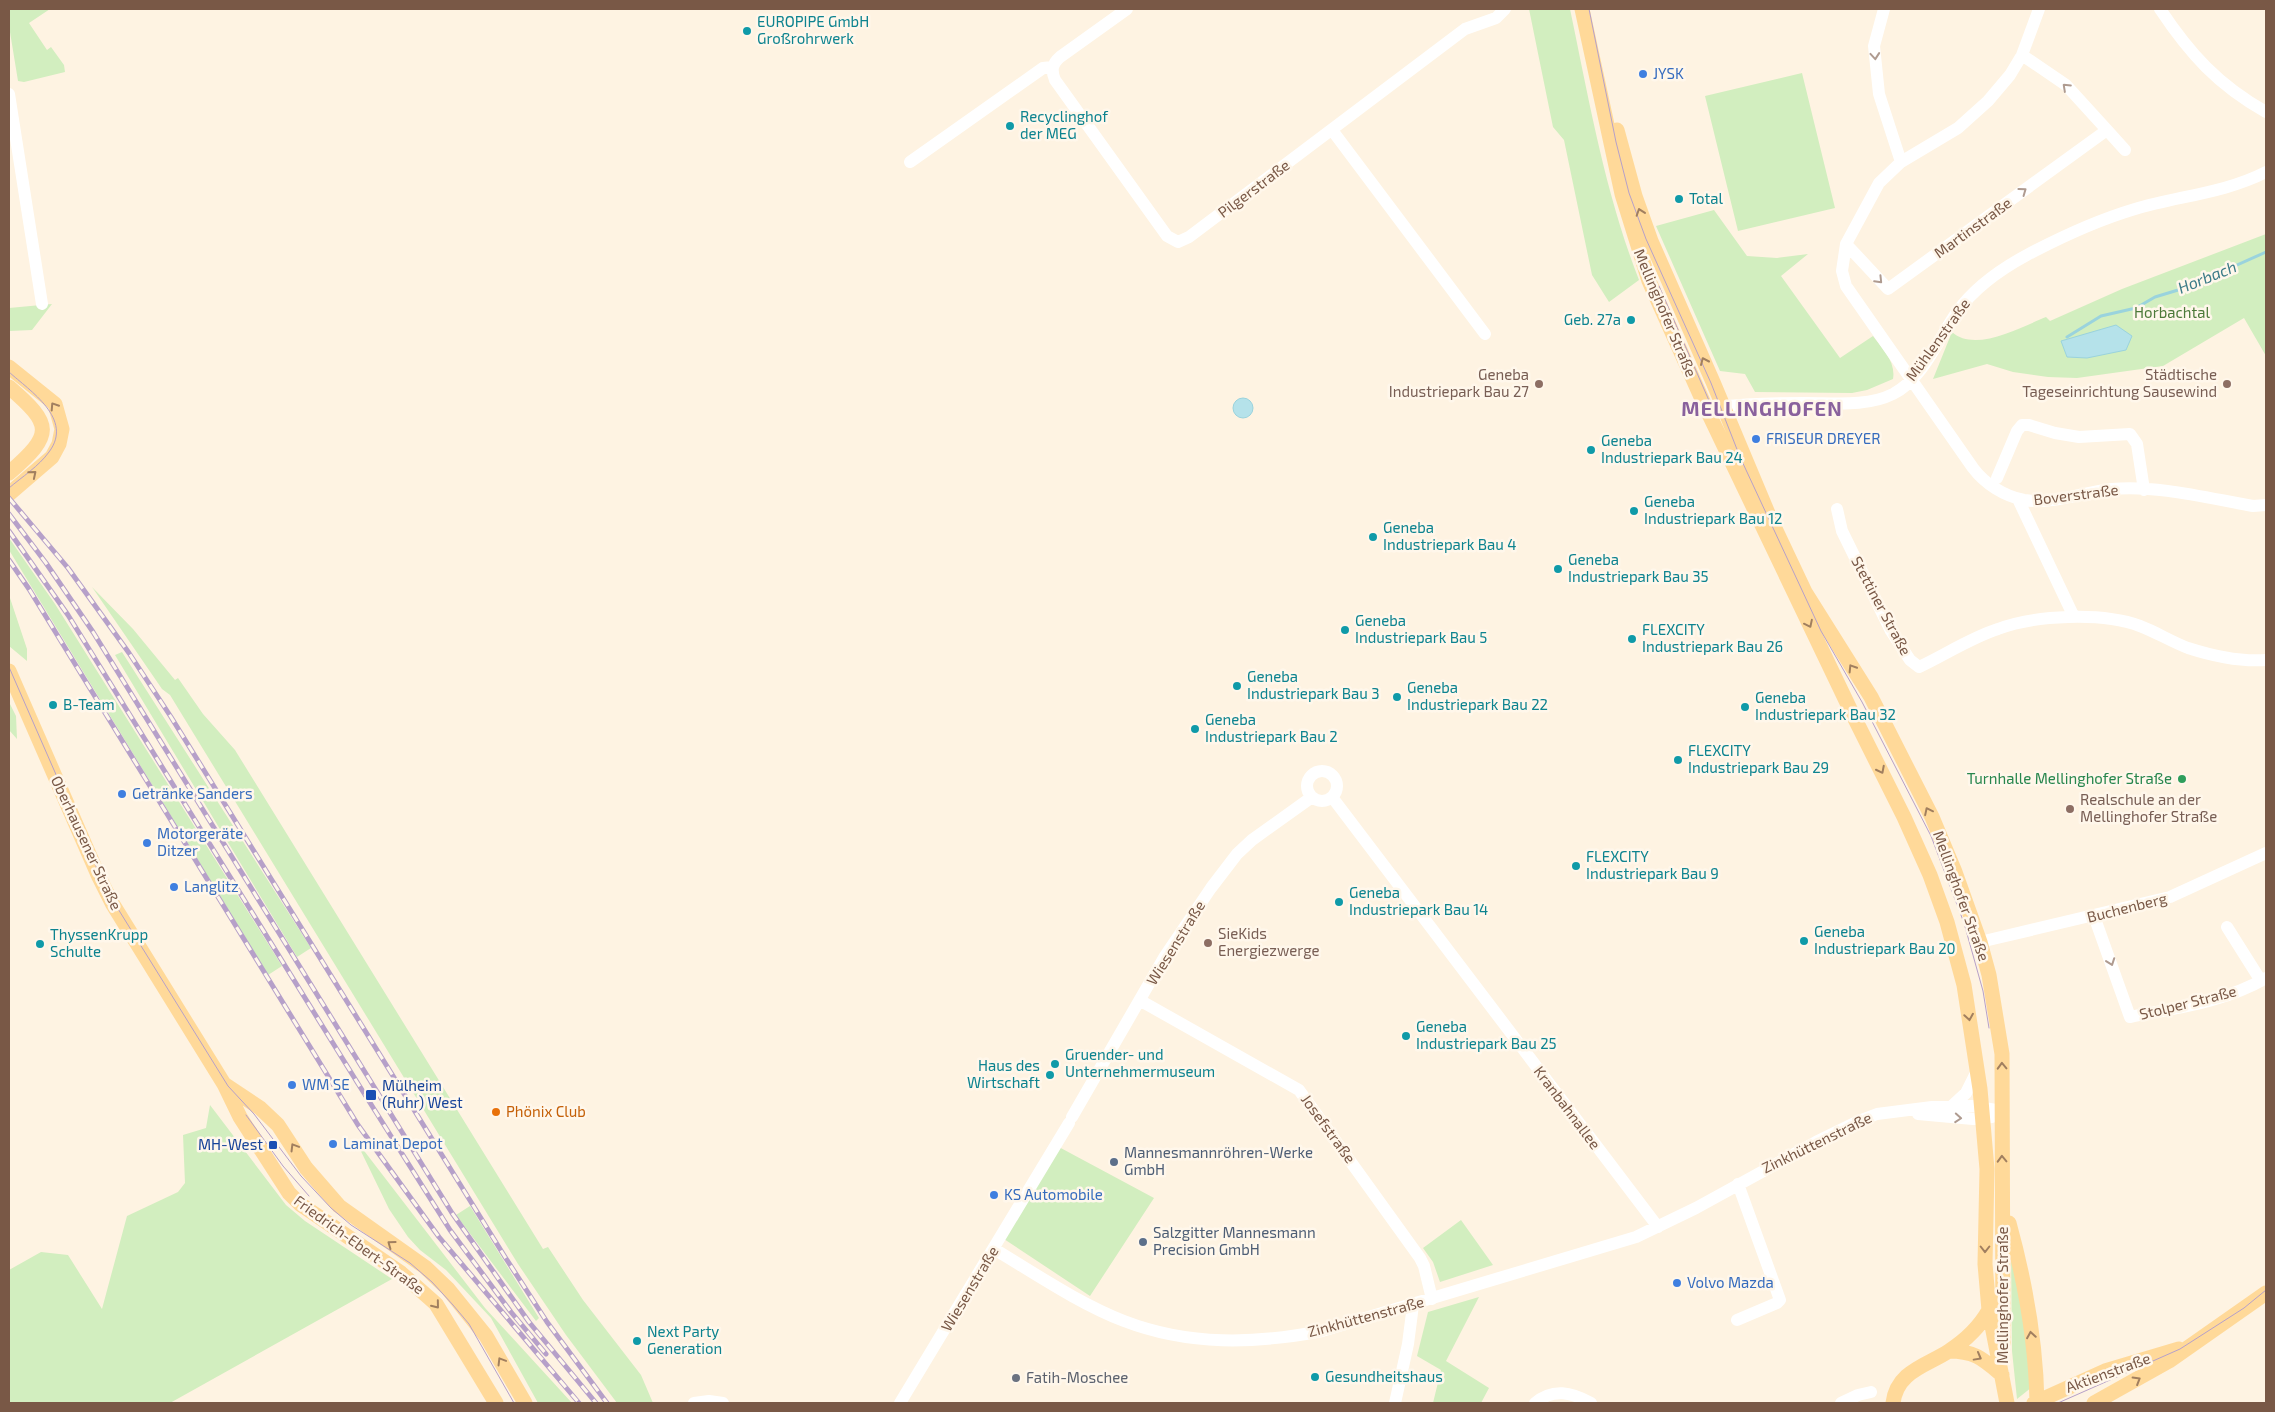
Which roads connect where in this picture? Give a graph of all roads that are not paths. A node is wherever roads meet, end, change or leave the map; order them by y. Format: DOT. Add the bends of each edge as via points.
graph roads {
  1 [pos="1127,9"];
  2 [pos="1505,9"];
  3 [pos="1582,9"];
  4 [pos="1591,9"];
  5 [pos="1884,9"];
  6 [pos="2040,9"];
  7 [pos="2160,9"];
  8 [pos="2022,55"];
  9 [pos="1052,67"];
  10 [pos="9,96"];
  11 [pos="2266,112"];
  12 [pos="1332,130"];
  13 [pos="2107,130"];
  14 [pos="2125,150"];
  15 [pos="910,162"];
  16 [pos="1901,162"];
  17 [pos="2266,172"];
  18 [pos="1846,244"];
  19 [pos="42,304"];
  20 [pos="1485,334"];
  21 [pos="9,367"];
  22 [pos="1912,379"];
  23 [pos="9,387"];
  24 [pos="1723,406"];
  25 [pos="1706,408"];
  26 [pos="9,473"];
  27 [pos="1997,478"];
  28 [pos="2144,490"];
  29 [pos="9,494"];
  30 [pos="2018,498"];
  31 [pos="2266,505"];
  32 [pos="1837,509"];
  33 [pos="2074,617"];
  34 [pos="1839,647"];
  35 [pos="1823,654"];
  36 [pos="2266,660"];
  37 [pos="9,672"];
  38 [pos="1312,797"];
  39 [pos="1332,797"];
  40 [pos="2266,853"];
  41 [pos="2094,916"];
  42 [pos="2228,927"];
  43 [pos="1980,942"];
  44 [pos="2264,980"];
  45 [pos="1140,1001"];
  46 [pos="1978,1078"];
  47 [pos="224,1084"];
  48 [pos="2003,1094"];
  49 [pos="1952,1106"];
  50 [pos="260,1108"];
  51 [pos="1899,1110"];
  52 [pos="1982,1112"];
  53 [pos="2002,1113"];
  54 [pos="253,1138"];
  55 [pos="1738,1184"];
  56 [pos="2003,1202"];
  57 [pos="1658,1227"];
  58 [pos="994,1249"];
  59 [pos="2266,1293"];
  60 [pos="1432,1299"];
  61 [pos="1413,1309"];
  62 [pos="1989,1310"];
  63 [pos="1736,1320"];
  64 [pos="2185,1348"];
  65 [pos="1949,1351"];
  66 [pos="2036,1370"];
  67 [pos="2002,1375"];
  68 [pos="2069,1386"];
  69 [pos="1871,1392"];
  70 [pos="496,1403"];
  71 [pos="525,1403"];
  72 [pos="694,1403"];
  73 [pos="723,1403"];
  74 [pos="900,1403"];
  75 [pos="1395,1403"];
  76 [pos="1535,1403"];
  77 [pos="1591,1403"];
  78 [pos="1841,1403"];
  79 [pos="1893,1403"];
  80 [pos="2007,1403"];
  81 [pos="2036,1403"];
  82 [pos="2094,1403"];
  1 -- 9 [label="street" via="1060,57"];
  2 -- 12 [label="street, Pilgerstraße" via="1496,18 1465,29"];
  3 -- 25 [label="main road, Mellinghofer Straße" via="1609,143 1636,244 1664,318"];
  24 -- 4 [label="main road, Mellinghofer Straße, one-way" via="1651,241 1635,196"];
  5 -- 16 [label="street, one-way" via="1874,46 1879,94"];
  6 -- 8 [label="street"];
  7 -- 11 [label="street" via="2182,42 2204,66 2226,86"];
  13 -- 8 [label="street, one-way" via="2066,85"];
  8 -- 16 [label="street" via="1988,101 1958,128"];
  9 -- 12 [label="street, Pilgerstraße" via="1054,80 1168,236 1178,242 1189,238"];
  9 -- 15 [label="street" via="1044,68"];
  10 -- 19 [label="street"];
  12 -- 20 [label="street"];
  13 -- 14 [label="street"];
  18 -- 13 [label="street, Martinstraße, one-way" via="1888,289"];
  16 -- 18 [label="street" via="1880,183"];
  17 -- 22 [label="street, Mühlenstraße" via="2236,184 2113,217 2009,265 1963,304"];
  18 -- 22 [label="street, Boverstraße" via="1842,271 1846,286"];
  29 -- 21 [label="main road, one-way" via="48,462 56,452 62,429 55,404"];
  22 -- 24 [label="street, Mühlenstraße" via="1892,395 1864,402"];
  22 -- 30 [label="street, Boverstraße" via="1977,473 1994,487"];
  23 -- 26 [label="main road" via="37,412 42,425 35,449"];
  24 -- 25 [label="street, Mühlenstraße"];
  24 -- 34 [label="main road, Mellinghofer Straße" via="1805,592"];
  25 -- 35 [label="main road, Mellinghofer Straße, one-way"];
  27 -- 28 [label="street" via="2017,430 2029,425 2079,436 2130,434 2137,444"];
  28 -- 30 [label="street, Boverstraße" via="2112,489 2040,501"];
  28 -- 31 [label="street, Boverstraße" via="2253,506"];
  30 -- 33 [label="street"];
  32 -- 33 [label="street, Stettiner Straße" via="1842,531 1891,631 1910,660 1919,667 1997,629 2032,620"];
  33 -- 36 [label="street, Stettiner Straße" via="2132,623 2187,647 2215,655"];
  34 -- 35 [label="main road"];
  43 -- 34 [label="main road, Mellinghofer Straße, one-way" via="1932,818 1871,697"];
  35 -- 46 [label="main road, Mellinghofer Straße, one-way" via="1930,875 1958,962"];
  37 -- 47 [label="main road, Oberhausener Straße" via="112,903"];
  38 -- 39 [label="street" via="1320,801"];
  38 -- 39 [label="street" via="1308,780 1320,772 1330,774 1336,782 1336,792"];
  38 -- 45 [label="street, Wiesenstraße" via="1237,854 1164,956"];
  39 -- 57 [label="street, Kranbahnallee"];
  40 -- 41 [label="street, Buchenberg" via="2170,897"];
  41 -- 43 [label="street, Buchenberg"];
  41 -- 44 [label="street, Stolper Straße, one-way" via="2130,1017 2213,999"];
  42 -- 44 [label="street, Stolper Straße"];
  48 -- 43 [label="main road, Mellinghofer Straße, one-way" via="1997,1016"];
  45 -- 58 [label="street, Wiesenstraße"];
  45 -- 60 [label="street, Josefstraße" via="1299,1090 1420,1258"];
  46 -- 48 [label="main road" via="1992,1093"];
  46 -- 49 [label="street"];
  46 -- 52 [label="main road, Mellinghofer Straße"];
  47 -- 50 [label="main road, Oberhausener Straße"];
  47 -- 54 [label="main road, Oberhausener Straße"];
  48 -- 53 [label="main road, Mellinghofer Straße"];
  49 -- 51 [label="street, Zinkhüttenstraße"];
  49 -- 52 [label="street, Zinkhüttenstraße"];
  71 -- 50 [label="main road, Friedrich-Ebert-Straße, one-way" via="486,1336 448,1288 425,1267 338,1206 306,1168 285,1133"];
  51 -- 52 [label="street, Zinkhüttenstraße, one-way" via="1934,1116"];
  51 -- 55 [label="street, Zinkhüttenstraße" via="1860,1120"];
  52 -- 53 [label="street, Zinkhüttenstraße"];
  52 -- 62 [label="main road, Mellinghofer Straße, one-way" via="1987,1170"];
  56 -- 53 [label="main road, Mellinghofer Straße, one-way"];
  54 -- 70 [label="main road, Friedrich-Ebert-Straße, one-way" via="300,1204 402,1273 436,1304"];
  55 -- 57 [label="street, Zinkhüttenstraße"];
  55 -- 63 [label="street" via="1780,1300"];
  66 -- 56 [label="main road, one-way" via="2016,1248"];
  56 -- 67 [label="main road, Mellinghofer Straße"];
  57 -- 60 [label="street, Zinkhüttenstraße" via="1626,1240"];
  58 -- 61 [label="street, Zinkhüttenstraße" via="1106,1313 1150,1329 1197,1339 1237,1342 1286,1338"];
  58 -- 74 [label="street, Wiesenstraße"];
  59 -- 64 [label="main road, Aktienstraße"];
  60 -- 61 [label="street, Zinkhüttenstraße"];
  61 -- 75 [label="street"];
  62 -- 65 [label="main road" via="1973,1334"];
  62 -- 67 [label="main road, Mellinghofer Straße"];
  64 -- 68 [label="main road, Aktienstraße" via="2105,1371"];
  82 -- 64 [label="main road, Aktienstraße, one-way"];
  65 -- 67 [label="main road, one-way" via="1966,1351 1980,1357"];
  65 -- 79 [label="main road" via="1903,1379"];
  66 -- 68 [label="main road" via="2051,1382"];
  66 -- 81 [label="main road"];
  67 -- 80 [label="main road"];
  68 -- 81 [label="main road, Aktienstraße"];
  69 -- 78 [label="street"];
  72 -- 73 [label="street"];
  76 -- 77 [label="street" via="1557,1392 1578,1396"];
}
